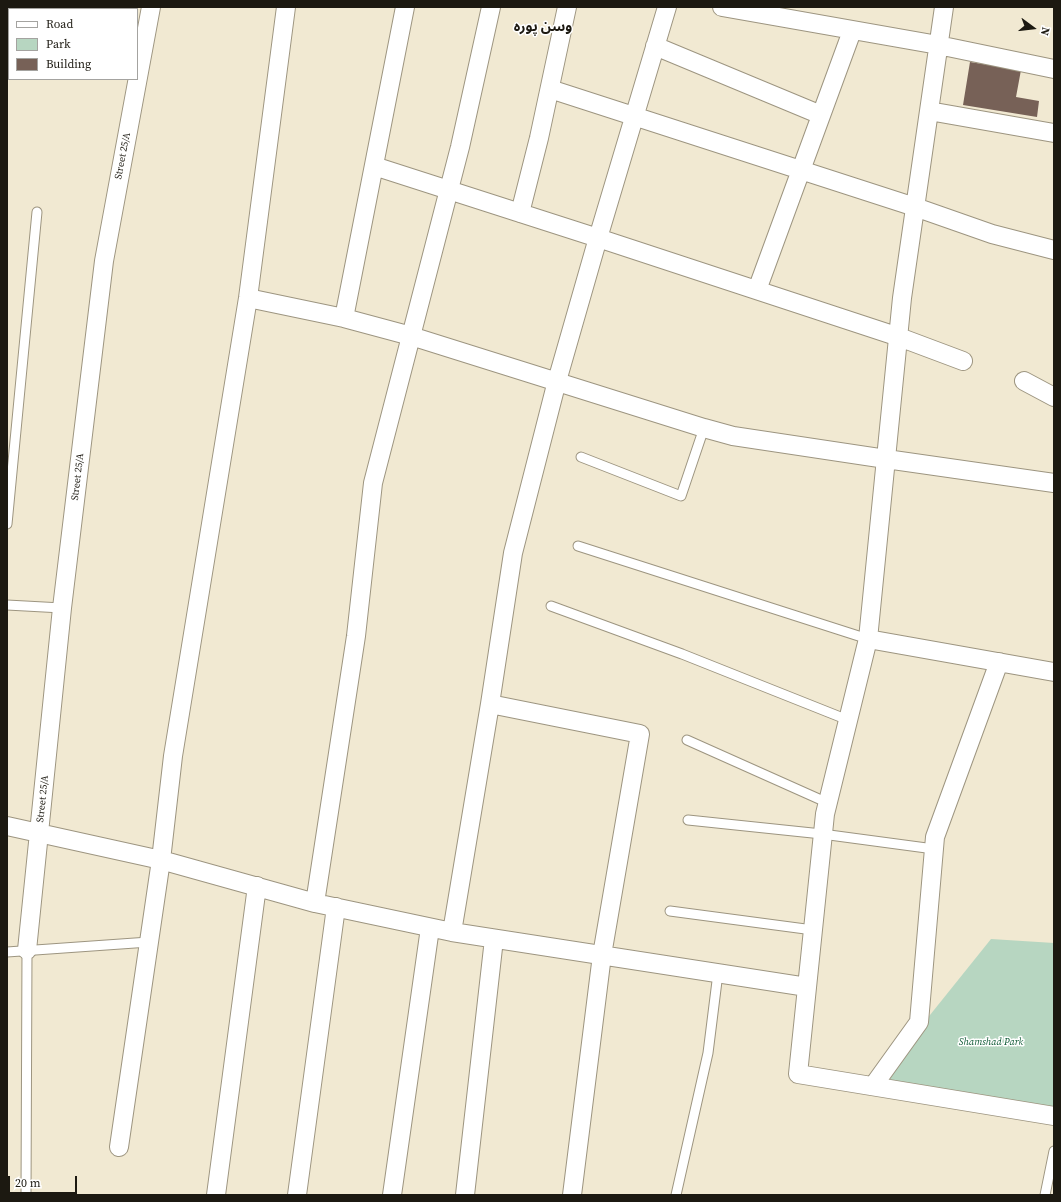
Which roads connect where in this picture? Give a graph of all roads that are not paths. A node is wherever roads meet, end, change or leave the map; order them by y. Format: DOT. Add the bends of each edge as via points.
graph roads {
  1 [pos="151,7"];
  2 [pos="286,7"];
  3 [pos="405,7"];
  4 [pos="491,7"];
  5 [pos="567,7"];
  6 [pos="667,7"];
  7 [pos="722,7"];
  8 [pos="944,7"];
  9 [pos="142,24"];
  10 [pos="852,31"];
  11 [pos="938,45"];
  12 [pos="655,46"];
  13 [pos="138,49"];
  14 [pos="1054,69"];
  15 [pos="133,80"];
  16 [pos="550,89"];
  17 [pos="929,111"];
  18 [pos="821,114"];
  19 [pos="634,115"];
  20 [pos="1054,133"];
  21 [pos="374,166"];
  22 [pos="801,170"];
  23 [pos="448,190"];
  24 [pos="915,207"];
  25 [pos="37,212"];
  26 [pos="520,213"];
  27 [pos="598,238"];
  28 [pos="1054,250"];
  29 [pos="756,290"];
  30 [pos="248,298"];
  31 [pos="344,318"];
  32 [pos="411,336"];
  33 [pos="899,337"];
  34 [pos="963,361"];
  35 [pos="557,381"];
  36 [pos="1024,381"];
  37 [pos="1054,397"];
  38 [pos="704,428"];
  39 [pos="581,457"];
  40 [pos="886,459"];
  41 [pos="1054,483"];
  42 [pos="7,524"];
  43 [pos="578,546"];
  44 [pos="7,604"];
  45 [pos="550,606"];
  46 [pos="62,608"];
  47 [pos="868,639"];
  48 [pos="999,662"];
  49 [pos="1054,672"];
  50 [pos="490,704"];
  51 [pos="848,720"];
  52 [pos="687,740"];
  53 [pos="828,802"];
  54 [pos="688,820"];
  55 [pos="7,826"];
  56 [pos="39,833"];
  57 [pos="822,834"];
  58 [pos="934,850"];
  59 [pos="161,860"];
  60 [pos="257,886"];
  61 [pos="315,903"];
  62 [pos="336,907"];
  63 [pos="670,911"];
  64 [pos="430,928"];
  65 [pos="813,930"];
  66 [pos="452,932"];
  67 [pos="494,939"];
  68 [pos="149,942"];
  69 [pos="27,950"];
  70 [pos="7,952"];
  71 [pos="602,955"];
  72 [pos="718,973"];
  73 [pos="807,987"];
  74 [pos="873,1086"];
  75 [pos="1054,1116"];
  76 [pos="119,1147"];
  77 [pos="1054,1151"];
  78 [pos="26,1195"];
  79 [pos="216,1195"];
  80 [pos="298,1195"];
  81 [pos="392,1195"];
  82 [pos="465,1195"];
  83 [pos="572,1195"];
  84 [pos="676,1195"];
  85 [pos="1045,1195"];
  1 -- 9 [label="street, Street 25/A"];
  2 -- 30 [label="street"];
  3 -- 21 [label="street"];
  4 -- 23 [label="street"];
  5 -- 16 [label="street"];
  6 -- 12 [label="street"];
  7 -- 10 [label="street"];
  8 -- 11 [label="street"];
  9 -- 13 [label="street, Street 25/A"];
  10 -- 11 [label="street"];
  10 -- 18 [label="street"];
  11 -- 14 [label="street"];
  11 -- 17 [label="street"];
  12 -- 18 [label="street"];
  12 -- 19 [label="street"];
  15 -- 46 [label="street, Street 25/A" via="104,261"];
  16 -- 19 [label="street"];
  16 -- 26 [label="street"];
  17 -- 20 [label="street"];
  17 -- 24 [label="street"];
  18 -- 22 [label="street"];
  19 -- 22 [label="street"];
  19 -- 27 [label="street"];
  21 -- 23 [label="street"];
  21 -- 31 [label="street"];
  22 -- 24 [label="street"];
  22 -- 29 [label="street"];
  23 -- 26 [label="street"];
  23 -- 32 [label="street"];
  24 -- 28 [label="street" via="992,234"];
  24 -- 33 [label="street"];
  25 -- 42 [label="lane"];
  26 -- 27 [label="street"];
  27 -- 29 [label="street"];
  27 -- 35 [label="street"];
  29 -- 33 [label="street"];
  30 -- 31 [label="street"];
  30 -- 59 [label="street" via="174,749"];
  31 -- 32 [label="street"];
  32 -- 35 [label="street"];
  32 -- 61 [label="street" via="373,483 356,636"];
  33 -- 34 [label="street"];
  33 -- 40 [label="street"];
  35 -- 38 [label="street"];
  35 -- 50 [label="street" via="513,553"];
  36 -- 37 [label="street"];
  38 -- 39 [label="lane" via="680,496"];
  38 -- 40 [label="street" via="733,436"];
  40 -- 41 [label="street"];
  40 -- 47 [label="street"];
  43 -- 47 [label="lane"];
  44 -- 46 [label="lane"];
  45 -- 51 [label="lane" via="682,654"];
  46 -- 56 [label="street, Street 25/A"];
  47 -- 48 [label="street"];
  47 -- 51 [label="street"];
  48 -- 49 [label="street"];
  48 -- 58 [label="street" via="935,837"];
  50 -- 66 [label="street"];
  50 -- 71 [label="street" via="640,734"];
  51 -- 53 [label="street"];
  52 -- 53 [label="lane"];
  53 -- 57 [label="street"];
  54 -- 57 [label="lane"];
  55 -- 56 [label="street"];
  56 -- 59 [label="street"];
  56 -- 69 [label="street, Street 25/A"];
  57 -- 58 [label="lane"];
  57 -- 65 [label="street"];
  58 -- 74 [label="street" via="919,1022"];
  59 -- 60 [label="street"];
  59 -- 68 [label="street"];
  60 -- 61 [label="street"];
  60 -- 79 [label="street"];
  61 -- 62 [label="street"];
  62 -- 64 [label="street"];
  62 -- 80 [label="street"];
  63 -- 65 [label="lane"];
  64 -- 66 [label="street"];
  64 -- 81 [label="street"];
  65 -- 73 [label="street"];
  66 -- 67 [label="street"];
  67 -- 71 [label="street"];
  67 -- 82 [label="street"];
  68 -- 69 [label="lane"];
  68 -- 76 [label="street"];
  69 -- 70 [label="lane"];
  69 -- 78 [label="lane"];
  71 -- 72 [label="street"];
  71 -- 83 [label="street"];
  72 -- 73 [label="street"];
  72 -- 84 [label="lane" via="708,1053"];
  73 -- 74 [label="street" via="798,1074"];
  74 -- 75 [label="street"];
  77 -- 85 [label="lane"];
}
